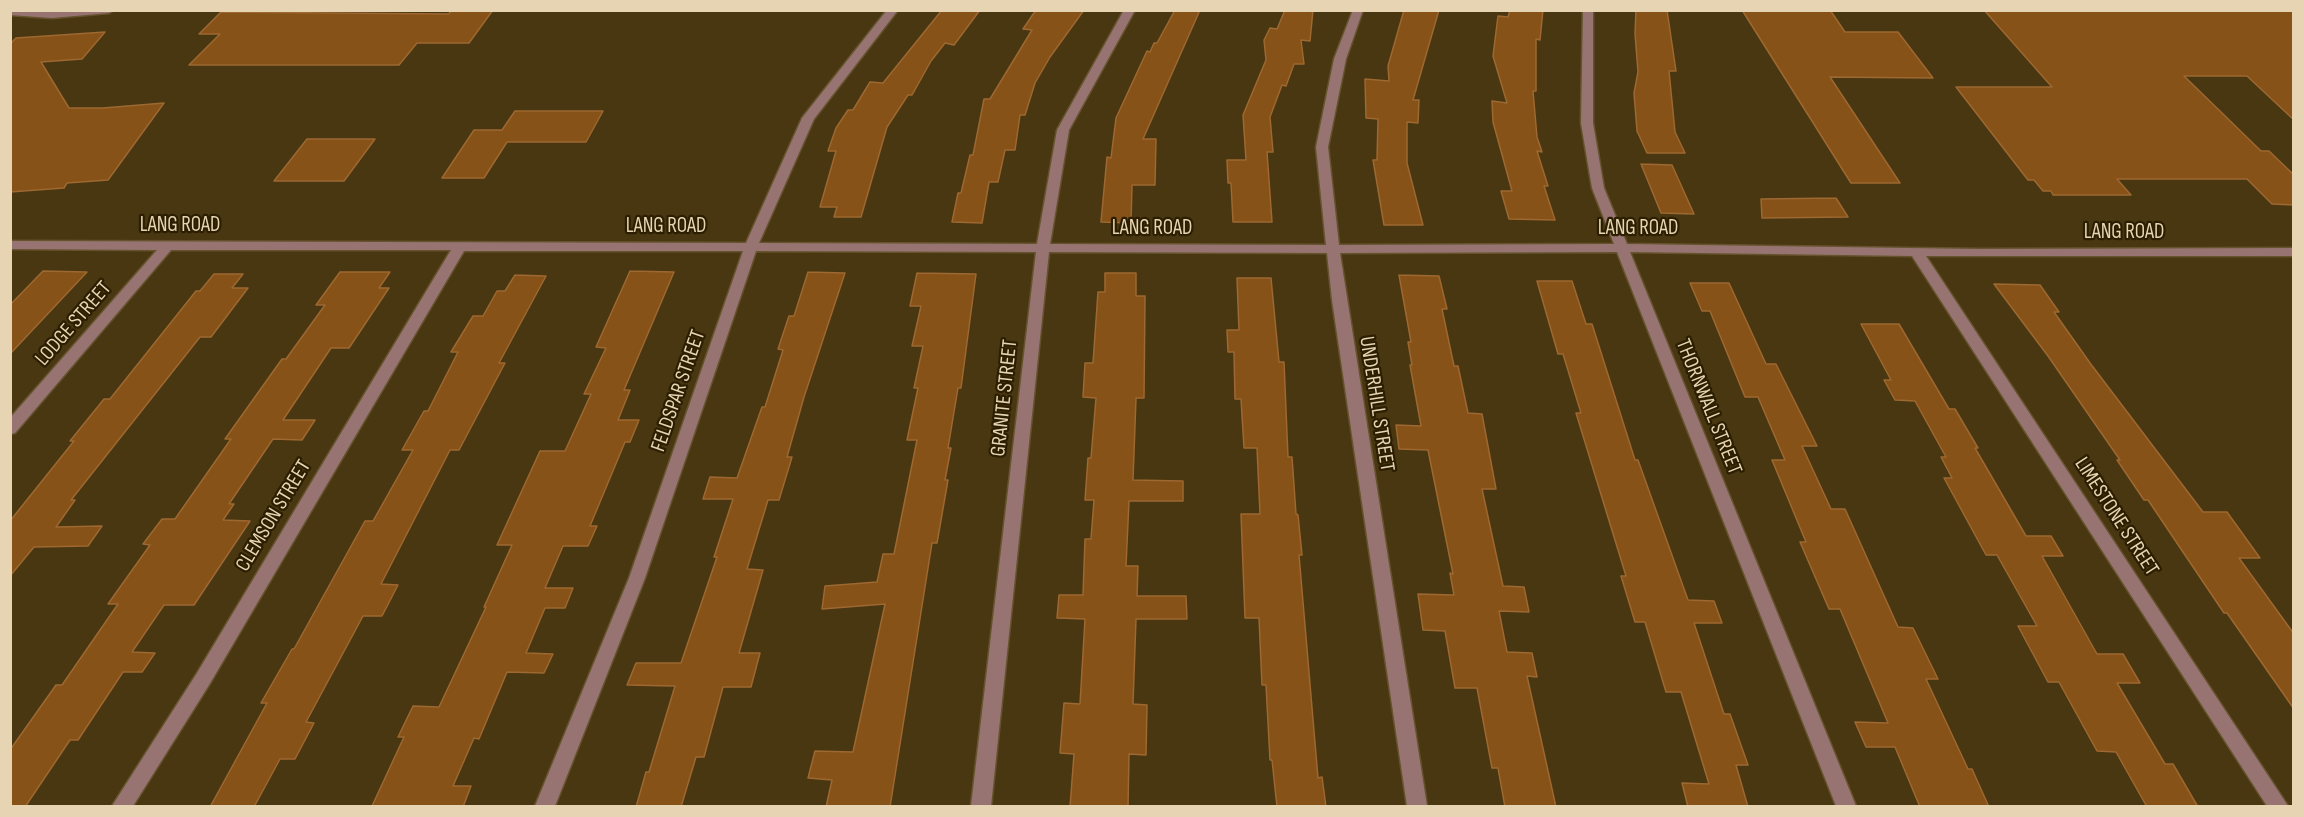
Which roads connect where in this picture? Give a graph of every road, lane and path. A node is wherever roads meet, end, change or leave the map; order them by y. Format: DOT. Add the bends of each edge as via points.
graph roads {
  1 [pos="109,10"];
  2 [pos="893,10"];
  3 [pos="1130,10"];
  4 [pos="1358,10"];
  5 [pos="1588,10"];
  6 [pos="10,12"];
  7 [pos="10,245"];
  8 [pos="168,246"];
  9 [pos="460,246"];
  10 [pos="751,247"];
  11 [pos="1043,248"];
  12 [pos="1622,248"];
  13 [pos="1332,249"];
  14 [pos="1916,252"];
  15 [pos="2294,252"];
  16 [pos="10,429"];
  17 [pos="122,807"];
  18 [pos="545,807"];
  19 [pos="981,807"];
  20 [pos="1417,807"];
  21 [pos="1846,807"];
  22 [pos="2278,807"];
  1 -- 6 [label="street" via="52,15"];
  2 -- 10 [label="street, FELDSPAR STREET" via="808,118"];
  3 -- 11 [label="street, GRANITE STREET" via="1063,130"];
  4 -- 13 [label="street, UNDERHILL STREET" via="1340,59 1322,147"];
  5 -- 12 [label="street, THORNWALL STREET" via="1587,123 1598,188"];
  7 -- 8 [label="street, LANG ROAD"];
  8 -- 9 [label="street, LANG ROAD"];
  8 -- 16 [label="street, LODGE STREET"];
  9 -- 10 [label="street, LANG ROAD"];
  9 -- 17 [label="street, CLEMSON STREET" via="203,680"];
  10 -- 11 [label="street, LANG ROAD"];
  10 -- 18 [label="street, FELDSPAR STREET" via="637,578"];
  11 -- 13 [label="street, LANG ROAD"];
  11 -- 19 [label="street, GRANITE STREET"];
  12 -- 13 [label="street, LANG ROAD"];
  12 -- 14 [label="street, LANG ROAD"];
  12 -- 21 [label="street, THORNWALL STREET"];
  13 -- 20 [label="street, UNDERHILL STREET"];
  14 -- 15 [label="street, LANG ROAD"];
  14 -- 22 [label="street, LIMESTONE STREET"];
}
